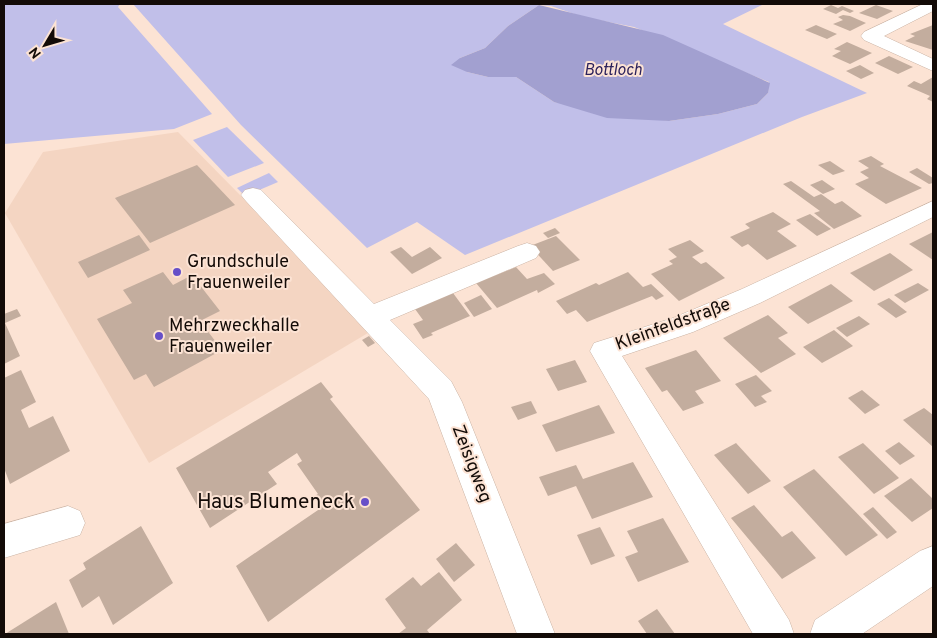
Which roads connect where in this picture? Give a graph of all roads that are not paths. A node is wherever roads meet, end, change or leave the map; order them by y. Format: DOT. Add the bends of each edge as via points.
graph roads {
  1 [pos="933,5"];
  2 [pos="933,66"];
  3 [pos="253,195"];
  4 [pos="933,208"];
  5 [pos="527,252"];
  6 [pos="369,316"];
  7 [pos="68,523"];
  8 [pos="4,541"];
  9 [pos="933,564"];
  10 [pos="536,634"];
  11 [pos="775,634"];
  12 [pos="829,634"];
  1 -- 2 [label="street" via="870,36"];
  3 -- 6 [label="street, Zeisigweg"];
  4 -- 11 [label="street, Kleinfeldstraße" via="683,325 604,350"];
  5 -- 6 [label="street"];
  6 -- 10 [label="street, Zeisigweg" via="440,390 451,411"];
  7 -- 8 [label="street"];
  9 -- 12 [label="street"];
}
